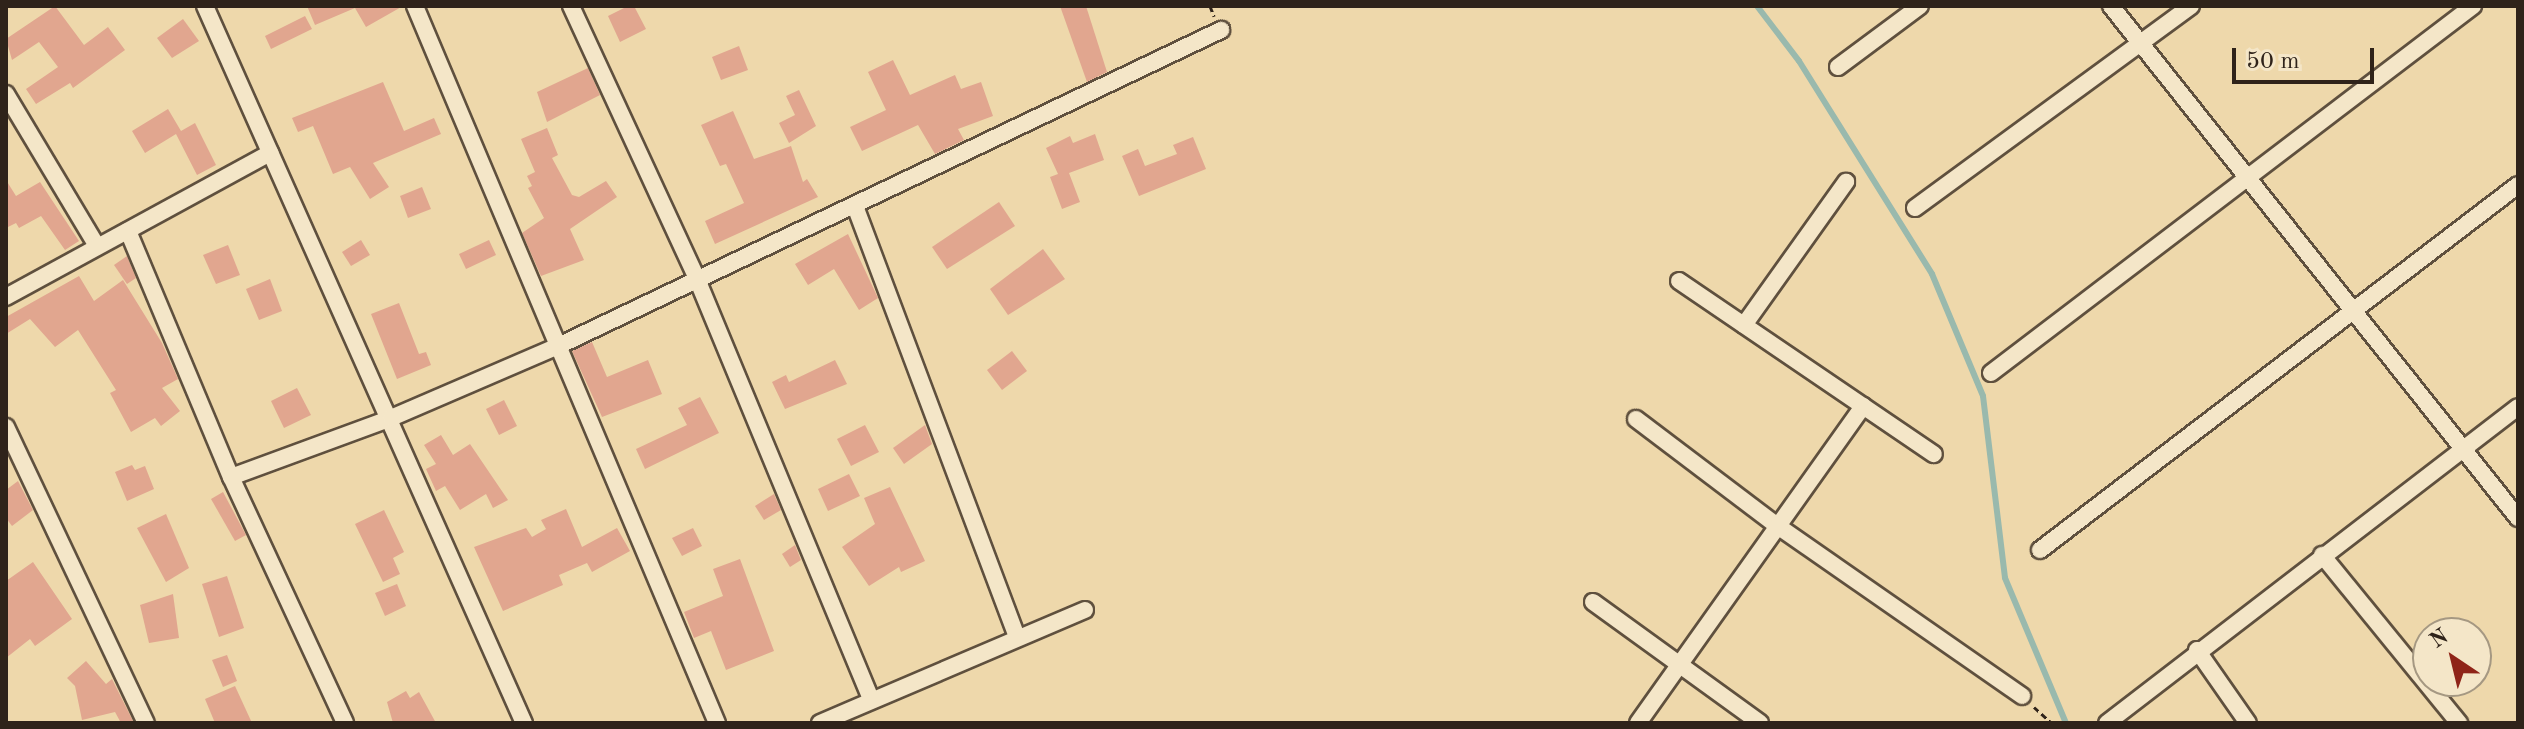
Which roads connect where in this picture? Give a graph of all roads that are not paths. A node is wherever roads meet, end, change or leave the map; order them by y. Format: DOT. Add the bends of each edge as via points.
graph roads {
  1 [pos="205,6"];
  2 [pos="415,6"];
  3 [pos="571,6"];
  4 [pos="1920,6"];
  5 [pos="2111,6"];
  6 [pos="2191,6"];
  7 [pos="2473,6"];
  8 [pos="1221,30"];
  9 [pos="2142,43"];
  10 [pos="1838,67"];
  11 [pos="6,94"];
  12 [pos="270,153"];
  13 [pos="2247,175"];
  14 [pos="1846,182"];
  15 [pos="2518,185"];
  16 [pos="855,206"];
  17 [pos="1915,208"];
  18 [pos="128,231"];
  19 [pos="97,246"];
  20 [pos="697,279"];
  21 [pos="1679,281"];
  22 [pos="6,297"];
  23 [pos="2357,312"];
  24 [pos="1744,325"];
  25 [pos="556,347"];
  26 [pos="1991,373"];
  27 [pos="1863,406"];
  28 [pos="2518,407"];
  29 [pos="391,418"];
  30 [pos="1636,419"];
  31 [pos="8,436"];
  32 [pos="2465,447"];
  33 [pos="1934,454"];
  34 [pos="231,477"];
  35 [pos="2518,518"];
  36 [pos="1779,527"];
  37 [pos="2040,550"];
  38 [pos="2322,555"];
  39 [pos="1593,602"];
  40 [pos="1085,610"];
  41 [pos="1017,638"];
  42 [pos="2197,650"];
  43 [pos="1680,665"];
  44 [pos="2022,696"];
  45 [pos="871,700"];
  46 [pos="146,723"];
  47 [pos="345,723"];
  48 [pos="524,723"];
  49 [pos="717,723"];
  50 [pos="820,723"];
  51 [pos="1638,723"];
  52 [pos="1760,723"];
  53 [pos="2107,723"];
  54 [pos="2248,723"];
  55 [pos="2459,723"];
  1 -- 12 [label="street"];
  2 -- 25 [label="street"];
  3 -- 20 [label="street"];
  4 -- 10 [label="street"];
  5 -- 9 [label="street"];
  6 -- 9 [label="street"];
  7 -- 13 [label="street"];
  8 -- 16 [label="street"];
  9 -- 13 [label="street"];
  9 -- 17 [label="street"];
  11 -- 19 [label="street"];
  12 -- 18 [label="street"];
  12 -- 29 [label="street"];
  13 -- 23 [label="street"];
  13 -- 26 [label="street"];
  14 -- 24 [label="street"];
  15 -- 23 [label="street"];
  16 -- 20 [label="street"];
  16 -- 41 [label="street"];
  18 -- 19 [label="street"];
  18 -- 34 [label="street"];
  19 -- 22 [label="street"];
  20 -- 25 [label="street"];
  20 -- 45 [label="street"];
  21 -- 24 [label="street"];
  23 -- 32 [label="street"];
  23 -- 37 [label="street"];
  24 -- 27 [label="street"];
  25 -- 29 [label="street"];
  25 -- 49 [label="street"];
  27 -- 33 [label="street"];
  27 -- 36 [label="street"];
  28 -- 32 [label="street"];
  29 -- 34 [label="street"];
  29 -- 48 [label="street"];
  30 -- 36 [label="street"];
  31 -- 46 [label="street"];
  32 -- 35 [label="street"];
  32 -- 38 [label="street"];
  34 -- 47 [label="street"];
  36 -- 43 [label="street"];
  36 -- 44 [label="street"];
  38 -- 42 [label="street"];
  38 -- 55 [label="street"];
  39 -- 43 [label="street"];
  40 -- 41 [label="street"];
  41 -- 45 [label="street"];
  42 -- 53 [label="street"];
  42 -- 54 [label="street"];
  43 -- 51 [label="street"];
  43 -- 52 [label="street"];
  45 -- 50 [label="street"];
}
